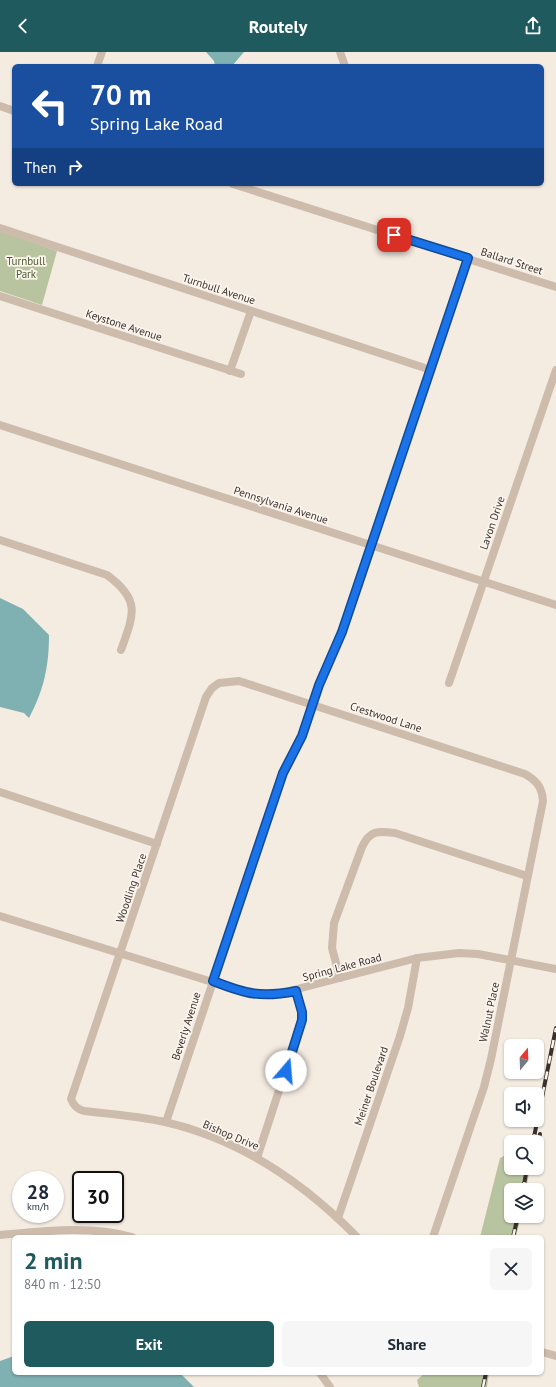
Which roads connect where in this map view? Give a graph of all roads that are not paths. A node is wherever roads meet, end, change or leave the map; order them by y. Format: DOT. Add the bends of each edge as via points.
graph roads {
  1 [pos="102,52"];
  2 [pos="340,52"];
  3 [pos="98,64"];
  4 [pos="344,64"];
  5 [pos="0,106"];
  6 [pos="12,110"];
  7 [pos="239,186"];
  8 [pos="0,228"];
  9 [pos="468,258"];
  10 [pos="556,287"];
  11 [pos="0,296"];
  12 [pos="250,311"];
  13 [pos="431,370"];
  14 [pos="556,370"];
  15 [pos="230,371"];
  16 [pos="241,374"];
  17 [pos="0,425"];
  18 [pos="0,540"];
  19 [pos="370,546"];
  20 [pos="484,582"];
  21 [pos="556,605"];
  22 [pos="121,650"];
  23 [pos="219,683"];
  24 [pos="449,683"];
  25 [pos="312,704"];
  26 [pos="540,786"];
  27 [pos="0,792"];
  28 [pos="157,844"];
  29 [pos="527,876"];
  30 [pos="0,916"];
  31 [pos="120,954"];
  32 [pos="417,958"];
  33 [pos="512,960"];
  34 [pos="556,969"];
  35 [pos="340,978"];
  36 [pos="213,981"];
  37 [pos="296,991"];
  38 [pos="73,1105"];
  39 [pos="166,1122"];
  40 [pos="257,1158"];
  41 [pos="338,1218"];
  42 [pos="0,1235"];
  43 [pos="126,1235"];
  44 [pos="355,1235"];
  45 [pos="433,1235"];
  46 [pos="544,1353"];
  47 [pos="556,1356"];
  48 [pos="321,1375"];
  49 [pos="330,1387"];
  1 -- 3 [label="street"];
  2 -- 4 [label="street"];
  5 -- 6 [label="street"];
  7 -- 9 [label="street, Ballard Street"];
  8 -- 12 [label="street, Turnbull Avenue"];
  9 -- 10 [label="street, Ballard Street"];
  9 -- 13 [label="street, Beverly Avenue"];
  11 -- 15 [label="street, Keystone Avenue"];
  12 -- 13 [label="street, Turnbull Avenue"];
  12 -- 15 [label="street"];
  13 -- 19 [label="street, Beverly Avenue"];
  14 -- 20 [label="street, Lavon Drive"];
  15 -- 16 [label="street, Keystone Avenue"];
  17 -- 19 [label="street, Pennsylvania Avenue"];
  18 -- 22 [label="street" via="107,575 119,583 128,594 132,605 132,617"];
  19 -- 20 [label="street, Pennsylvania Avenue"];
  19 -- 25 [label="street, Beverly Avenue" via="342,632"];
  20 -- 21 [label="street, Pennsylvania Avenue"];
  20 -- 24 [label="street, Lavon Drive"];
  23 -- 25 [label="street, Crestwood Lane" via="239,681"];
  23 -- 28 [label="street, Woodling Place" via="206,697"];
  25 -- 26 [label="street, Crestwood Lane" via="525,774 535,779"];
  25 -- 36 [label="street, Beverly Avenue" via="302,736 283,773"];
  26 -- 29 [label="street, Walnut Place" via="543,801"];
  27 -- 28 [label="street"];
  28 -- 31 [label="street, Woodling Place"];
  29 -- 33 [label="street, Walnut Place"];
  29 -- 35 [label="street" via="395,833 373,833 366,838 362,847 334,923 332,948"];
  30 -- 31 [label="street, Spring Lake Road"];
  31 -- 36 [label="street, Spring Lake Road"];
  31 -- 38 [label="street, Woodling Place" via="73,1092"];
  32 -- 33 [label="street, Spring Lake Road" via="459,953"];
  32 -- 35 [label="street, Spring Lake Road"];
  32 -- 41 [label="street, Meiner Boulevard" via="400,1036"];
  33 -- 34 [label="street, Spring Lake Road"];
  33 -- 45 [label="street, Walnut Place" via="484,1087"];
  35 -- 37 [label="street, Spring Lake Road"];
  36 -- 37 [label="street, Spring Lake Road" via="261,995"];
  36 -- 39 [label="street, Beverly Avenue"];
  37 -- 40 [label="street" via="302,1012 301,1024"];
  38 -- 39 [label="street, Bishop Drive" via="84,1111"];
  39 -- 40 [label="street, Bishop Drive" via="201,1133"];
  40 -- 41 [label="street, Bishop Drive" via="293,1181"];
  41 -- 44 [label="street, Bishop Drive"];
  42 -- 43 [label="street" via="84,1230"];
  46 -- 47 [label="street"];
  48 -- 49 [label="street"];
}
